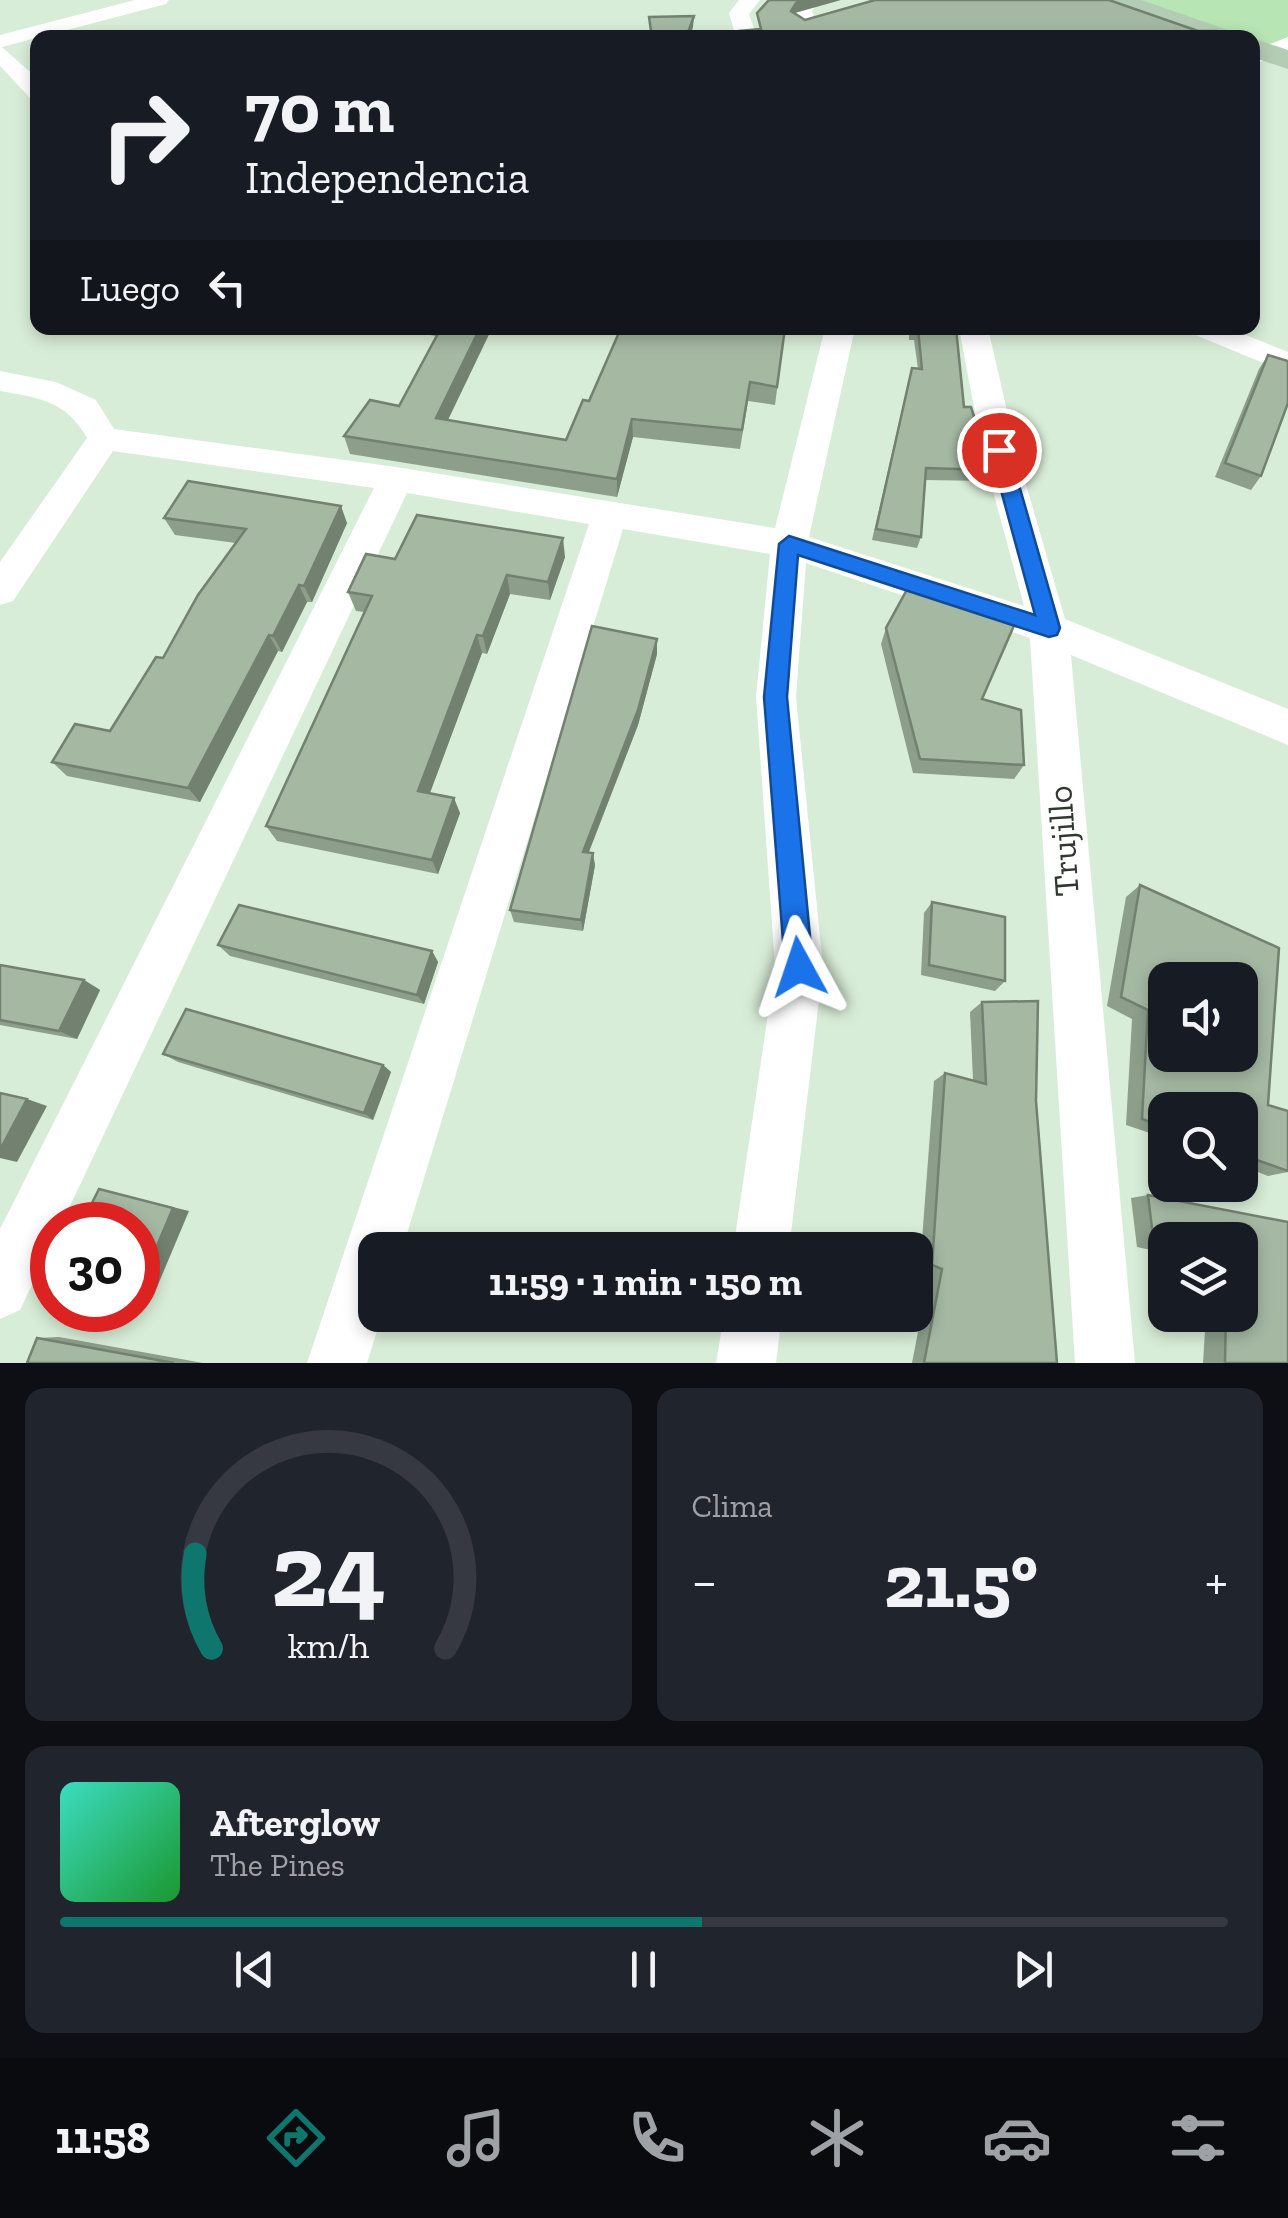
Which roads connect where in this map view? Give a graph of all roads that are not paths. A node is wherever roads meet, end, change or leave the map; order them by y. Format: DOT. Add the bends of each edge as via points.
graph roads {
  1 [pos="160,0"];
  2 [pos="750,0"];
  3 [pos="1114,0"];
  4 [pos="744,30"];
  5 [pos="1201,30"];
  6 [pos="0,41"];
  7 [pos="0,53"];
  8 [pos="30,84"];
  9 [pos="839,335"];
  10 [pos="975,335"];
  11 [pos="1220,335"];
  12 [pos="1288,363"];
  13 [pos="0,381"];
  14 [pos="104,439"];
  15 [pos="396,479"];
  16 [pos="610,514"];
  17 [pos="789,544"];
  18 [pos="0,591"];
  19 [pos="1049,628"];
  20 [pos="1288,727"];
  21 [pos="763,1232"];
  22 [pos="0,1290"];
  23 [pos="750,1332"];
  24 [pos="337,1363"];
  25 [pos="746,1363"];
  26 [pos="1105,1363"];
  1 -- 6 [label="street" via="45,20"];
  2 -- 4 [label="street" via="739,13"];
  3 -- 5 [label="street"];
  7 -- 8 [label="street"];
  9 -- 17 [label="street"];
  10 -- 19 [label="street, Trujillo" via="999,450"];
  11 -- 12 [label="street"];
  13 -- 14 [label="street" via="45,389 85,407"];
  14 -- 15 [label="street"];
  14 -- 18 [label="street"];
  15 -- 16 [label="street"];
  15 -- 22 [label="street"];
  16 -- 17 [label="street"];
  16 -- 24 [label="street"];
  17 -- 19 [label="street"];
  17 -- 21 [label="street" via="776,697 799,967"];
  19 -- 20 [label="street"];
  19 -- 26 [label="street, Trujillo"];
  23 -- 25 [label="street"];
}
